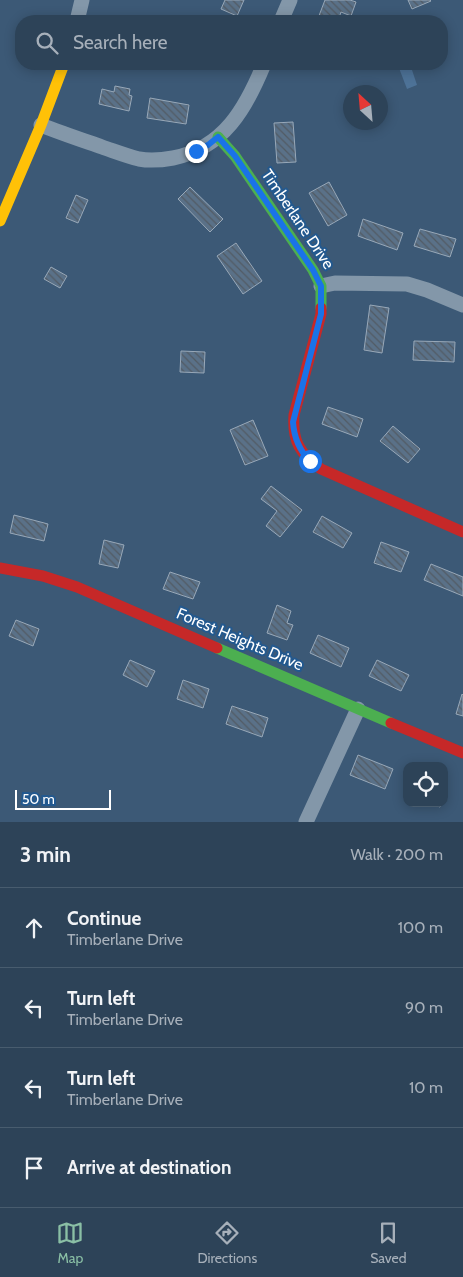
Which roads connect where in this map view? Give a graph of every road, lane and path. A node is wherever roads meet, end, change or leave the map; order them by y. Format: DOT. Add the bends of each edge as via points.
graph roads {
  1 [pos="82,0"];
  2 [pos="290,0"];
  3 [pos="78,15"];
  4 [pos="284,15"];
  5 [pos="62,70"];
  6 [pos="262,70"];
  7 [pos="41,126"];
  8 [pos="218,137"];
  9 [pos="0,221"];
  10 [pos="321,286"];
  11 [pos="463,305"];
  12 [pos="463,532"];
  13 [pos="0,568"];
  14 [pos="358,709"];
  15 [pos="463,753"];
  16 [pos="306,822"];
  1 -- 3 [label="street"];
  2 -- 4 [label="street"];
  5 -- 7 [label="street"];
  6 -- 8 [label="street" via="248,100"];
  7 -- 8 [label="street" via="139,159 180,156 208,145"];
  7 -- 9 [label="street"];
  8 -- 10 [label="street, Timberlane Drive" via="235,156"];
  10 -- 11 [label="street" via="335,283 407,284"];
  10 -- 12 [label="street, Timberlane Drive" via="321,314 294,415 293,430 298,446 321,469"];
  13 -- 14 [label="street, Forest Heights Drive" via="77,586"];
  14 -- 15 [label="street, Forest Heights Drive"];
  14 -- 16 [label="street"];
}
